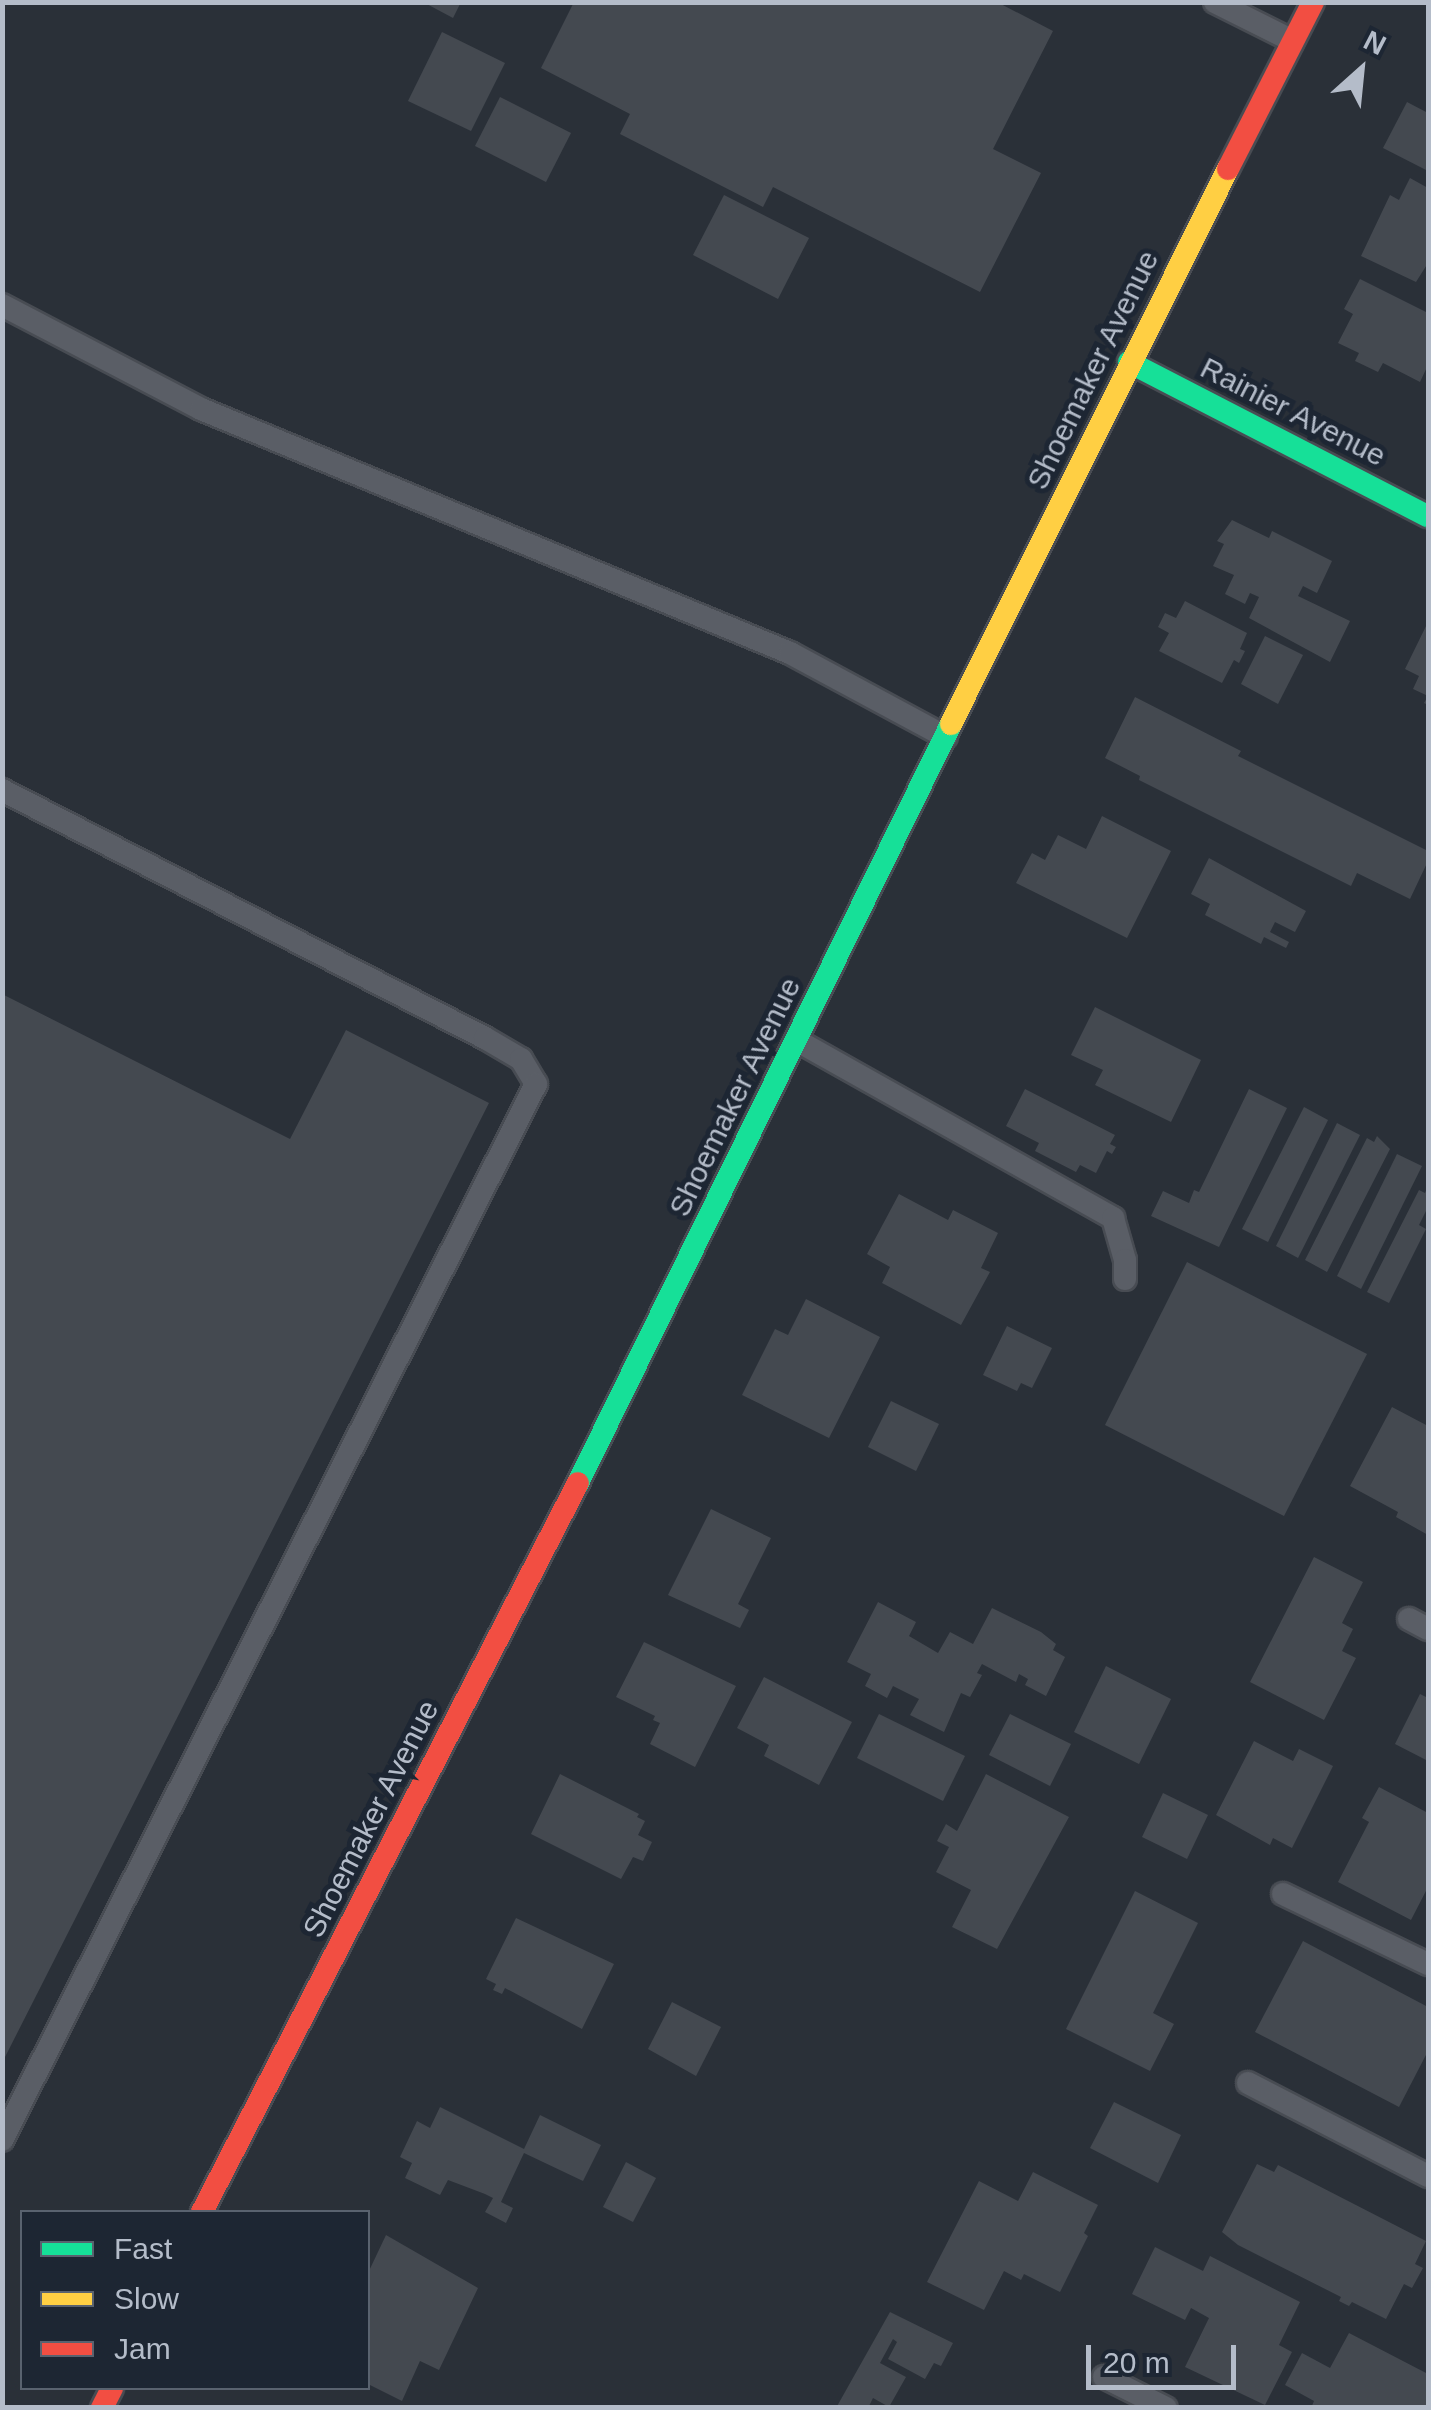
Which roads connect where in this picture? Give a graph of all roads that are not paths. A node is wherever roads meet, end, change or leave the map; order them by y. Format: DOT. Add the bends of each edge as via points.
graph roads {
  1 [pos="1215,2"];
  2 [pos="1314,2"];
  3 [pos="1293,41"];
  4 [pos="2,305"];
  5 [pos="1129,362"];
  6 [pos="1428,516"];
  7 [pos="946,736"];
  8 [pos="2,790"];
  9 [pos="796,1040"];
  10 [pos="1125,1279"];
  11 [pos="1283,1894"];
  12 [pos="1428,1964"];
  13 [pos="1248,2083"];
  14 [pos="2,2140"];
  15 [pos="1428,2176"];
  16 [pos="203,2210"];
  17 [pos="1104,2378"];
  18 [pos="1166,2408"];
  1 -- 3 [label="lane"];
  2 -- 3 [label="main road, Shoemaker Avenue"];
  3 -- 5 [label="main road, Shoemaker Avenue"];
  4 -- 7 [label="lane" via="201,409 790,654"];
  5 -- 6 [label="main road, Rainier Avenue"];
  5 -- 7 [label="main road, Shoemaker Avenue"];
  7 -- 9 [label="main road, Shoemaker Avenue"];
  8 -- 14 [label="lane" via="485,1038 521,1060 536,1084"];
  9 -- 10 [label="lane" via="1113,1218"];
  9 -- 16 [label="main road, Shoemaker Avenue" via="616,1407"];
  11 -- 12 [label="lane"];
  13 -- 15 [label="lane"];
  17 -- 18 [label="lane"];
}
